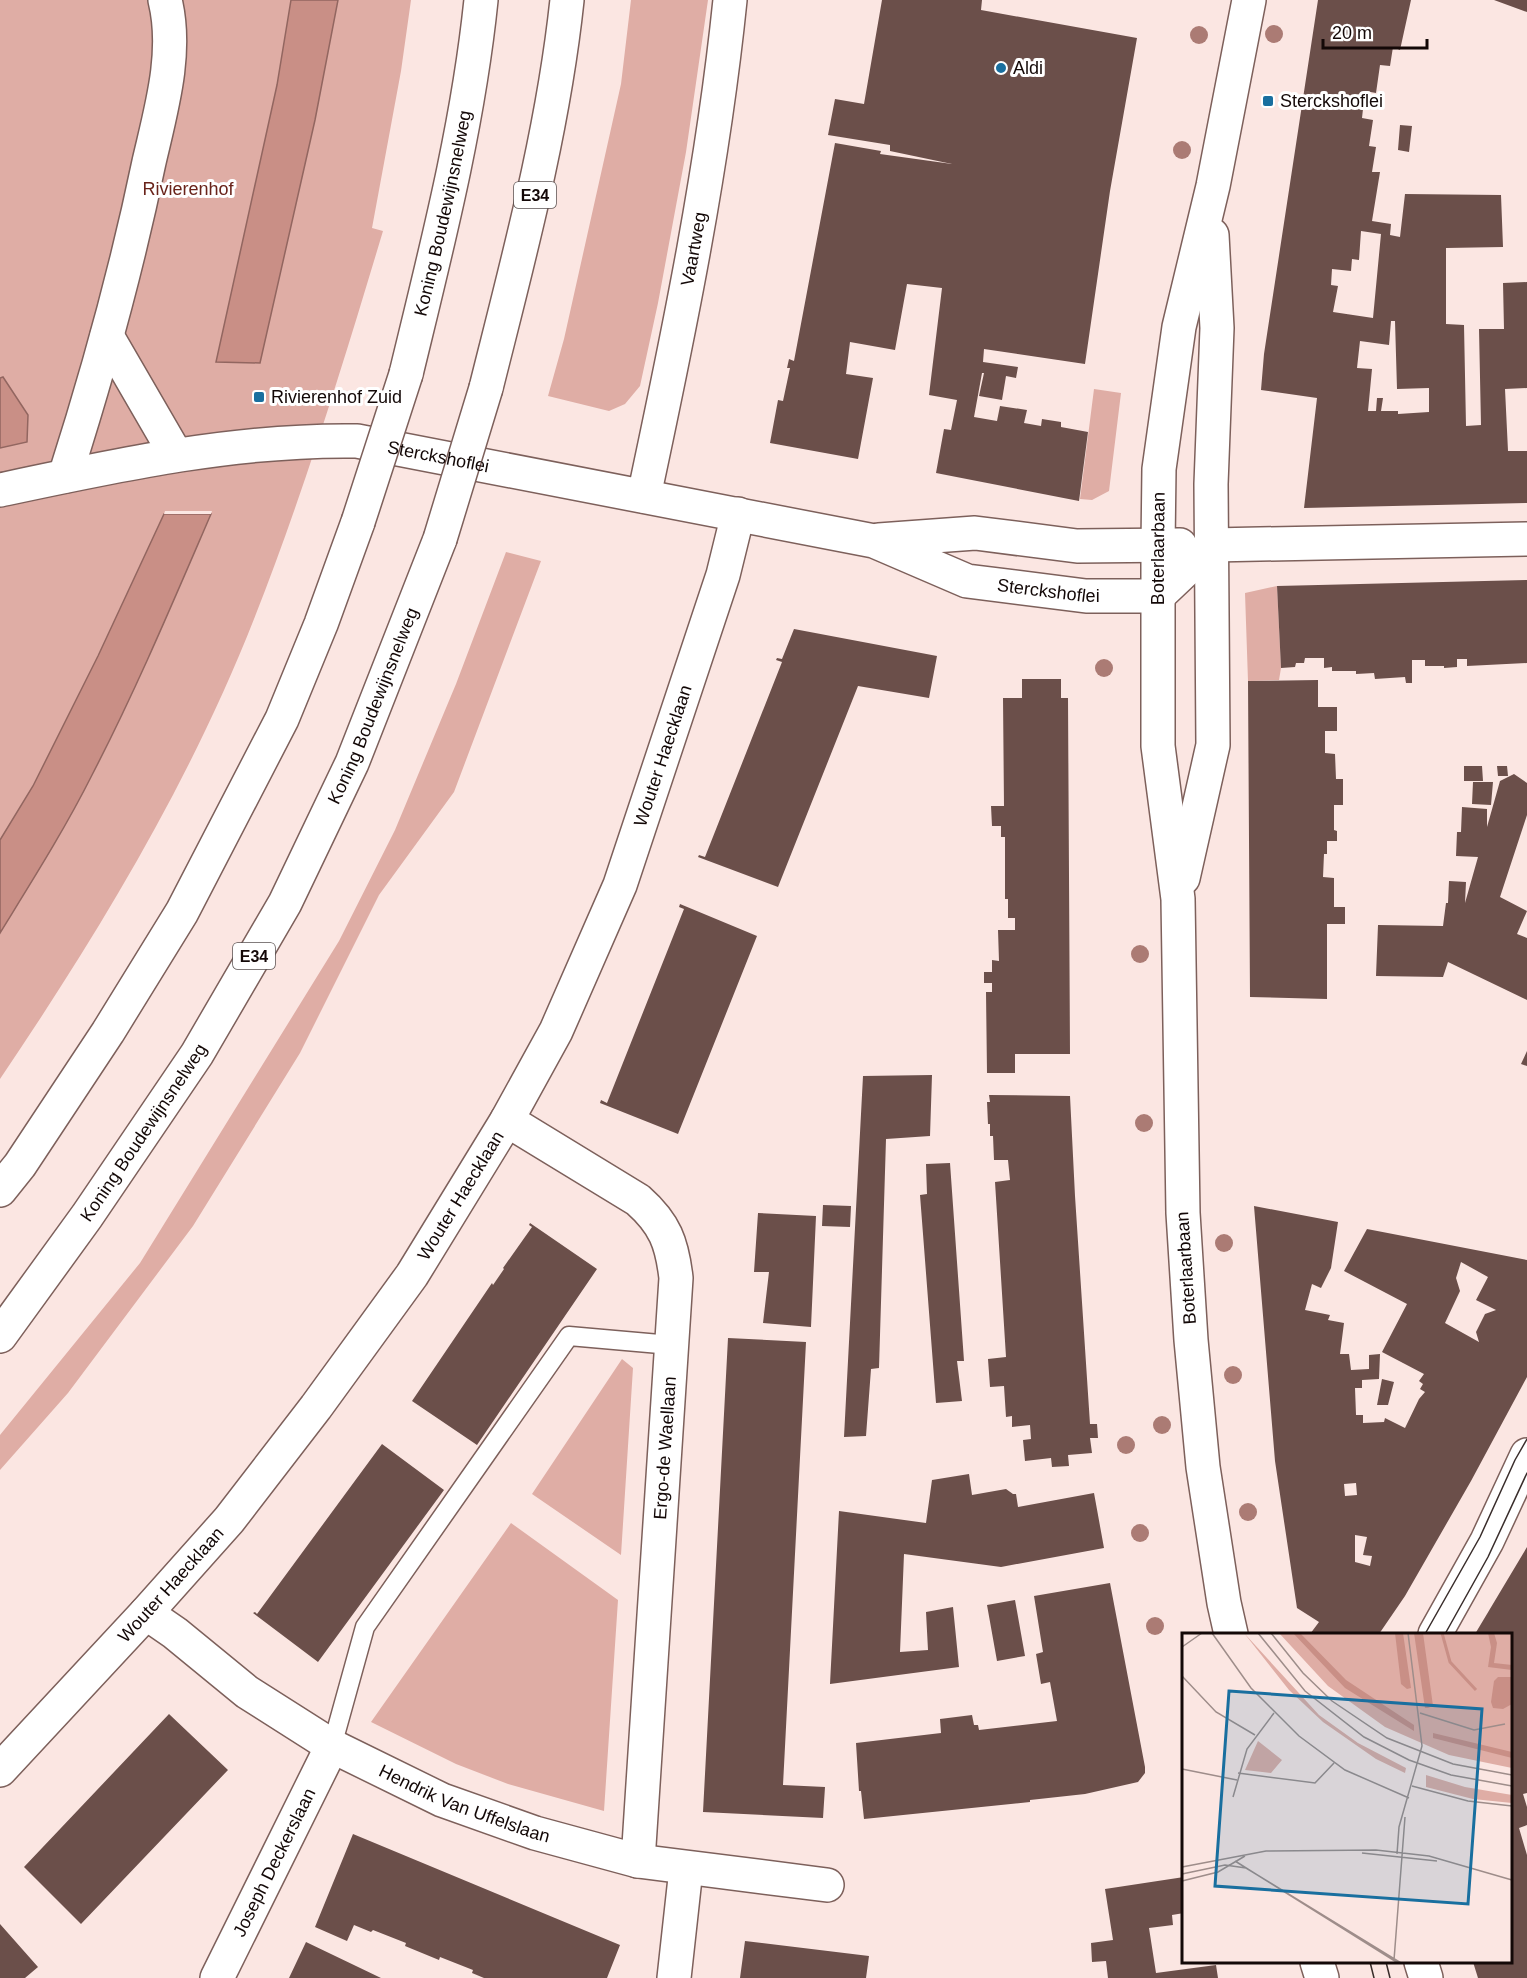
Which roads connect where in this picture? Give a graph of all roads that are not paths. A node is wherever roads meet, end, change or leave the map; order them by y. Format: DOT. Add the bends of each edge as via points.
graph roads {
  1 [pos="165,0"];
  2 [pos="481,0"];
  3 [pos="567,0"];
  4 [pos="730,0"];
  5 [pos="1249,0"];
  6 [pos="1210,200"];
  7 [pos="107,336"];
  8 [pos="176,455"];
  9 [pos="66,476"];
  10 [pos="0,490"];
  11 [pos="644,496"];
  12 [pos="738,514"];
  13 [pos="1527,539"];
  14 [pos="874,541"];
  15 [pos="1158,545"];
  16 [pos="1212,545"];
  17 [pos="1158,596"];
  18 [pos="1178,899"];
  19 [pos="507,1120"];
  20 [pos="0,1190"];
  21 [pos="0,1336"];
  22 [pos="671,1345"];
  23 [pos="1527,1455"];
  24 [pos="146,1613"];
  25 [pos="1231,1633"];
  26 [pos="1436,1633"];
  27 [pos="332,1746"];
  28 [pos="0,1770"];
  29 [pos="638,1861"];
  30 [pos="686,1869"];
  31 [pos="827,1885"];
  32 [pos="1317,1963"];
  33 [pos="1420,1963"];
  34 [pos="217,1978"];
  35 [pos="674,1978"];
  36 [pos="1322,1978"];
  37 [pos="1426,1978"];
  1 -- 7 [label="main road" via="169,48 166,86"];
  2 -- 20 [label="main road, Koning Boudewijnsnelweg, bridge" via="451,192 406,374 321,624 282,719 182,912 108,1032"];
  3 -- 21 [label="main road, Koning Boudewijnsnelweg / E34, bridge" via="534,198 486,387 440,539 351,763 285,903 197,1054"];
  4 -- 11 [label="main road, Vaartweg" via="704,189"];
  5 -- 6 [label="main road, Boterlaarbaan"];
  6 -- 15 [label="main road, Boterlaarbaan" via="1179,327 1159,469"];
  6 -- 16 [label="main road, Boterlaarbaan" via="1216,328"];
  7 -- 8 [label="main road"];
  7 -- 9 [label="main road"];
  8 -- 9 [label="main road, Sterckshoflei"];
  8 -- 11 [label="main road, Sterckshoflei" via="327,440 357,441"];
  9 -- 10 [label="main road, Sterckshoflei"];
  11 -- 12 [label="main road, Sterckshoflei"];
  12 -- 14 [label="main road, Sterckshoflei"];
  12 -- 19 [label="main road, Wouter Haecklaan" via="723,576 620,885 556,1031"];
  13 -- 16 [label="main road, Sterckshoflei"];
  14 -- 15 [label="main road, Sterckshoflei" via="975,533 1077,546"];
  14 -- 17 [label="main road, Sterckshoflei" via="967,581 1086,596"];
  15 -- 16 [label="main road, Sterckshoflei"];
  15 -- 17 [label="main road, Boterlaarbaan"];
  16 -- 17 [label="main road"];
  16 -- 18 [label="main road, Boterlaarbaan" via="1213,745"];
  17 -- 18 [label="main road, Boterlaarbaan" via="1158,746"];
  18 -- 25 [label="main road, Boterlaarbaan" via="1182,1213 1191,1340 1203,1467"];
  19 -- 22 [label="main road, Ergo-de Waellaan" via="638,1200 655,1215 667,1236 675,1266"];
  19 -- 24 [label="main road, Wouter Haecklaan" via="412,1275 316,1407 229,1520"];
  22 -- 27 [label="lane" via="569,1336 365,1627"];
  22 -- 29 [label="main road, Ergo-de Waellaan"];
  23 -- 26 [label="main road" via="1487,1540"];
  24 -- 27 [label="main road, Hendrik Van Uffelslaan" via="247,1692"];
  24 -- 28 [label="main road, Wouter Haecklaan"];
  27 -- 29 [label="main road, Hendrik Van Uffelslaan" via="442,1800 536,1833"];
  27 -- 34 [label="main road, Joseph Deckerslaan"];
  29 -- 30 [label="main road, Hendrik Van Uffelslaan"];
  30 -- 31 [label="main road, Hendrik Van Uffelslaan"];
  30 -- 35 [label="main road"];
  32 -- 36 [label="main road"];
  33 -- 37 [label="main road"];
}
